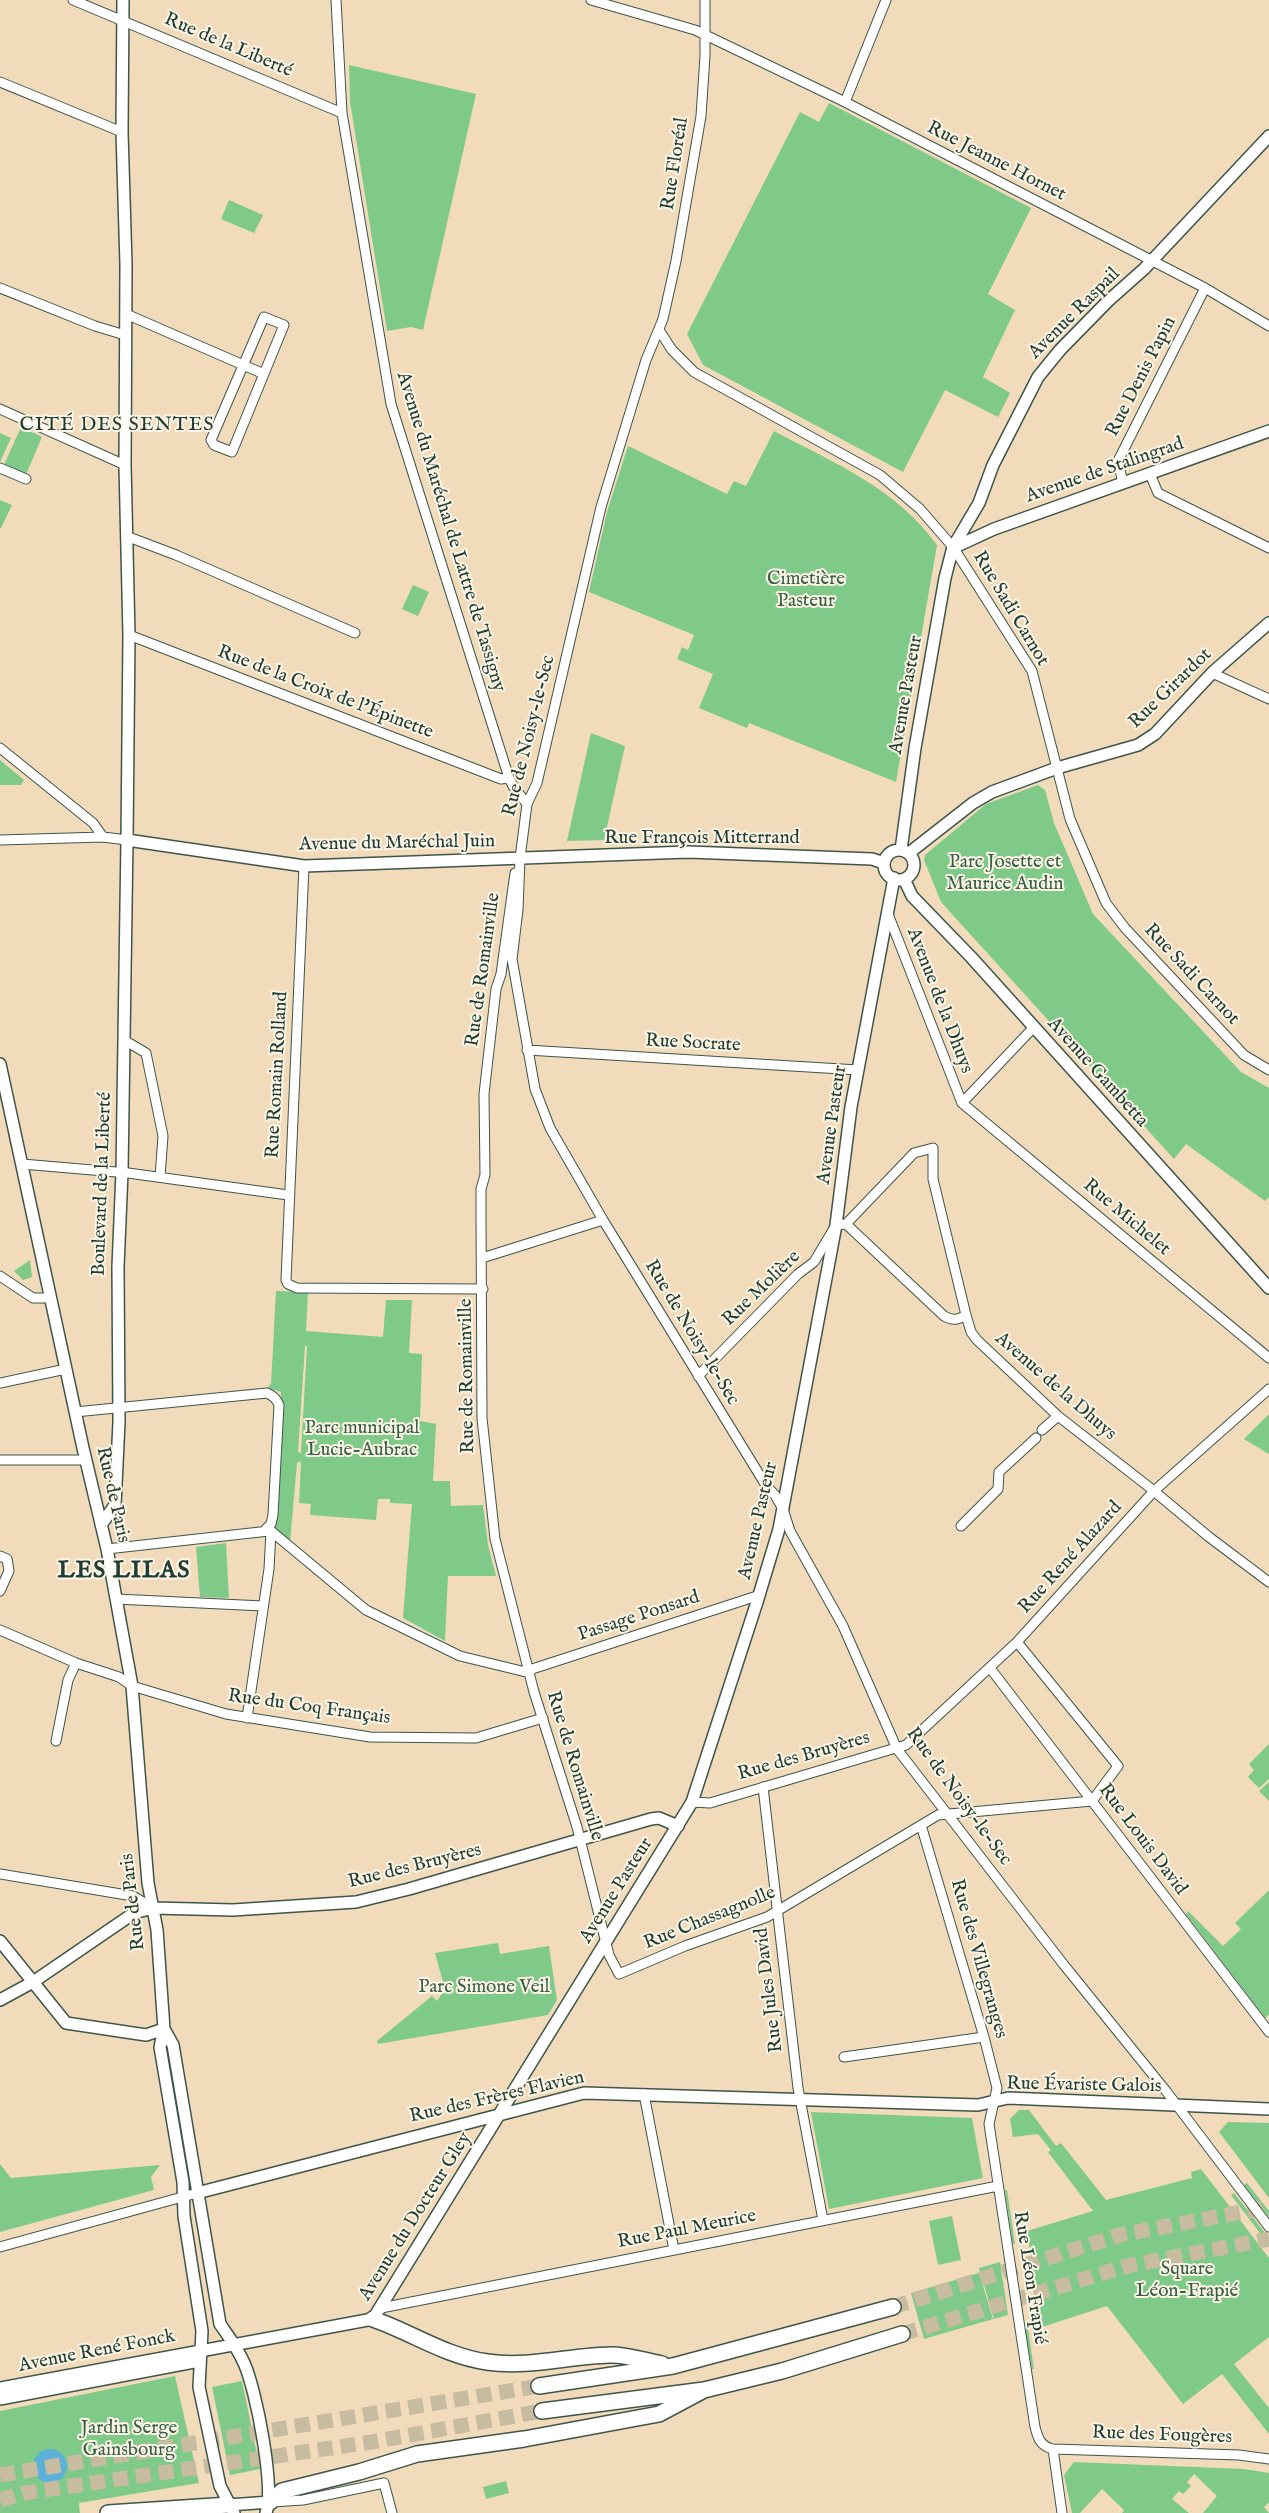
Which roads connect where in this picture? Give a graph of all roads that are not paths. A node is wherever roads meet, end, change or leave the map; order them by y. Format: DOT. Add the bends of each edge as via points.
graph roads {
  1 [pos="73,0"];
  2 [pos="123,0"];
  3 [pos="336,0"];
  4 [pos="591,0"];
  5 [pos="704,0"];
  6 [pos="886,0"];
  7 [pos="124,23"];
  8 [pos="705,35"];
  9 [pos="0,82"];
  10 [pos="845,102"];
  11 [pos="342,113"];
  12 [pos="122,132"];
  13 [pos="1269,136"];
  14 [pos="1152,262"];
  15 [pos="0,288"];
  16 [pos="1205,288"];
  17 [pos="126,314"];
  18 [pos="1269,326"];
  19 [pos="659,330"];
  20 [pos="125,334"];
  21 [pos="244,365"];
  22 [pos="264,374"];
  23 [pos="0,409"];
  24 [pos="1269,431"];
  25 [pos="125,465"];
  26 [pos="0,468"];
  27 [pos="1150,474"];
  28 [pos="26,479"];
  29 [pos="1123,483"];
  30 [pos="126,536"];
  31 [pos="953,547"];
  32 [pos="1269,548"];
  33 [pos="1269,623"];
  34 [pos="356,633"];
  35 [pos="129,635"];
  36 [pos="1212,673"];
  37 [pos="1269,699"];
  38 [pos="0,748"];
  39 [pos="1058,768"];
  40 [pos="509,778"];
  41 [pos="527,804"];
  42 [pos="103,837"];
  43 [pos="0,840"];
  44 [pos="127,840"];
  45 [pos="905,851"];
  46 [pos="520,858"];
  47 [pos="884,862"];
  48 [pos="304,866"];
  49 [pos="899,879"];
  50 [pos="886,911"];
  51 [pos="500,975"];
  52 [pos="514,977"];
  53 [pos="1033,1028"];
  54 [pos="124,1040"];
  55 [pos="527,1050"];
  56 [pos="0,1064"];
  57 [pos="858,1070"];
  58 [pos="1269,1070"];
  59 [pos="962,1103"];
  60 [pos="933,1148"];
  61 [pos="22,1164"];
  62 [pos="122,1172"];
  63 [pos="160,1177"];
  64 [pos="288,1194"];
  65 [pos="604,1220"];
  66 [pos="841,1225"];
  67 [pos="482,1258"];
  68 [pos="0,1276"];
  69 [pos="482,1288"];
  70 [pos="1269,1288"];
  71 [pos="50,1298"];
  72 [pos="966,1315"];
  73 [pos="1269,1358"];
  74 [pos="66,1369"];
  75 [pos="698,1376"];
  76 [pos="0,1383"];
  77 [pos="1269,1389"];
  78 [pos="119,1407"];
  79 [pos="75,1412"];
  80 [pos="1058,1416"];
  81 [pos="0,1460"];
  82 [pos="85,1460"];
  83 [pos="1154,1491"];
  84 [pos="783,1509"];
  85 [pos="101,1525"];
  86 [pos="961,1526"];
  87 [pos="268,1531"];
  88 [pos="107,1549"];
  89 [pos="0,1556"];
  90 [pos="1269,1582"];
  91 [pos="0,1590"];
  92 [pos="760,1595"];
  93 [pos="116,1600"];
  94 [pos="263,1606"];
  95 [pos="0,1630"];
  96 [pos="1017,1642"];
  97 [pos="76,1662"];
  98 [pos="990,1668"];
  99 [pos="530,1671"];
  100 [pos="132,1686"];
  101 [pos="247,1718"];
  102 [pos="543,1718"];
  103 [pos="56,1741"];
  104 [pos="897,1749"];
  105 [pos="763,1787"];
  106 [pos="1092,1801"];
  107 [pos="692,1802"];
  108 [pos="947,1814"];
  109 [pos="921,1825"];
  110 [pos="678,1826"];
  111 [pos="581,1839"];
  112 [pos="0,1874"];
  113 [pos="153,1908"];
  114 [pos="777,1912"];
  115 [pos="0,1941"];
  116 [pos="606,1941"];
  117 [pos="32,1982"];
  118 [pos="0,2000"];
  119 [pos="164,2029"];
  120 [pos="1269,2032"];
  121 [pos="984,2037"];
  122 [pos="844,2057"];
  123 [pos="644,2094"];
  124 [pos="799,2100"];
  125 [pos="992,2104"];
  126 [pos="1176,2105"];
  127 [pos="1269,2109"];
  128 [pos="499,2116"];
  129 [pos="998,2186"];
  130 [pos="197,2194"];
  131 [pos="182,2199"];
  132 [pos="823,2220"];
  133 [pos="1269,2227"];
  134 [pos="0,2247"];
  135 [pos="674,2250"];
  136 [pos="893,2308"];
  137 [pos="377,2313"];
  138 [pos="902,2334"];
  139 [pos="235,2345"];
  140 [pos="200,2356"];
  141 [pos="673,2366"];
  142 [pos="538,2386"];
  143 [pos="0,2388"];
  144 [pos="704,2390"];
  145 [pos="0,2399"];
  146 [pos="542,2411"];
  147 [pos="1053,2449"];
  148 [pos="1269,2459"];
  149 [pos="268,2507"];
  150 [pos="231,2509"];
  151 [pos="108,2513"];
  152 [pos="392,2513"];
  153 [pos="1062,2513"];
  1 -- 7 [label="street, Rue de la Liberté"];
  2 -- 7 [label="main road, Boulevard de la Liberté"];
  3 -- 11 [label="street, Avenue du Maréchal de Lattre de Tassigny"];
  4 -- 8 [label="street, Rue Jeanne Hornet"];
  5 -- 8 [label="street, Rue Floréal"];
  6 -- 10 [label="street"];
  7 -- 11 [label="street, Rue de la Liberté"];
  7 -- 12 [label="main road, Boulevard de la Liberté"];
  8 -- 10 [label="street, Rue Jeanne Hornet"];
  8 -- 19 [label="street, Rue Floréal" via="701,116 689,194"];
  9 -- 12 [label="street"];
  10 -- 14 [label="street, Rue Jeanne Hornet"];
  11 -- 40 [label="street, Avenue du Maréchal de Lattre de Tassigny" via="391,404"];
  12 -- 17 [label="main road, Boulevard de la Liberté"];
  13 -- 14 [label="main road, Avenue Raspail"];
  14 -- 16 [label="street, Rue Jeanne Hornet"];
  14 -- 31 [label="main road, Avenue Raspail" via="1088,321 1044,369 993,465 979,503"];
  15 -- 20 [label="street" via="95,326"];
  16 -- 18 [label="street, Rue Jeanne Hornet"];
  16 -- 29 [label="street, Rue Denis Papin" via="1118,461"];
  17 -- 20 [label="main road, Boulevard de la Liberté"];
  17 -- 21 [label="street"];
  19 -- 31 [label="street, Rue Sadi Carnot" via="672,350 694,372 880,475 920,509"];
  19 -- 41 [label="street, Rue de Noisy-le-Sec" via="646,360 601,507 537,783"];
  20 -- 25 [label="main road, Boulevard de la Liberté"];
  21 -- 22 [label="street"];
  21 -- 22 [label="street" via="264,316 271,319 284,325"];
  21 -- 22 [label="street" via="211,440 214,445 232,452"];
  23 -- 25 [label="street"];
  24 -- 27 [label="main road, Avenue de Stalingrad"];
  25 -- 30 [label="main road, Boulevard de la Liberté"];
  26 -- 28 [label="street"];
  27 -- 29 [label="main road, Avenue de Stalingrad"];
  27 -- 32 [label="street" via="1158,492"];
  29 -- 31 [label="main road, Avenue de Stalingrad" via="994,528"];
  30 -- 34 [label="street"];
  30 -- 35 [label="main road, Boulevard de la Liberté"];
  31 -- 39 [label="street, Rue Sadi Carnot" via="1032,671"];
  31 -- 45 [label="main road, Avenue Pasteur" via="943,588"];
  33 -- 36 [label="main road, Rue Girardot"];
  35 -- 40 [label="street, Rue de la Croix de l'Épinette" via="501,779"];
  35 -- 44 [label="main road, Boulevard de la Liberté"];
  36 -- 37 [label="street"];
  36 -- 39 [label="main road, Rue Girardot" via="1155,734 1138,745"];
  38 -- 42 [label="street" via="93,823"];
  39 -- 45 [label="main road" via="973,802"];
  39 -- 58 [label="street, Rue Sadi Carnot" via="1070,818 1106,903 1124,928 1244,1055"];
  40 -- 41 [label="street, Avenue du Maréchal de Lattre de Tassigny"];
  41 -- 46 [label="street, Rue de Noisy-le-Sec"];
  42 -- 43 [label="street"];
  42 -- 44 [label="street"];
  44 -- 48 [label="main road, Avenue du Maréchal Juin"];
  44 -- 54 [label="main road, Boulevard de la Liberté"];
  45 -- 47 [label="main road" via="892,852"];
  45 -- 49 [label="main road" via="914,866 911,874"];
  46 -- 47 [label="main road, Rue François Mitterrand" via="688,852"];
  46 -- 48 [label="main road, Avenue du Maréchal Juin"];
  46 -- 51 [label="street, Rue de Romainville" via="512,884"];
  46 -- 52 [label="street, Rue de Noisy-le-Sec" via="512,958"];
  47 -- 49 [label="main road" via="887,872"];
  48 -- 64 [label="street, Rue Romain Rolland"];
  49 -- 50 [label="main road, Avenue Pasteur"];
  49 -- 53 [label="main road, Avenue Gambetta"];
  50 -- 57 [label="main road, Avenue Pasteur"];
  50 -- 59 [label="street, Avenue de la Dhuys"];
  51 -- 52 [label="street" via="506,970"];
  51 -- 67 [label="street, Rue de Romainville" via="484,1094"];
  52 -- 55 [label="street, Rue de Noisy-le-Sec"];
  53 -- 59 [label="street"];
  53 -- 70 [label="main road, Avenue Gambetta"];
  54 -- 62 [label="main road, Boulevard de la Liberté"];
  54 -- 63 [label="street" via="146,1053 163,1136"];
  55 -- 57 [label="street, Rue Socrate"];
  55 -- 65 [label="street, Rue de Noisy-le-Sec" via="535,1089 550,1128"];
  56 -- 61 [label="main road, Rue de Paris"];
  57 -- 66 [label="main road, Avenue Pasteur"];
  59 -- 73 [label="street, Rue Michelet"];
  60 -- 66 [label="street, Rue Molière" via="914,1153"];
  60 -- 72 [label="street, Avenue de la Dhuys" via="933,1179"];
  61 -- 62 [label="street"];
  61 -- 71 [label="main road, Rue de Paris"];
  62 -- 63 [label="street"];
  62 -- 78 [label="main road, Boulevard de la Liberté" via="118,1267"];
  63 -- 64 [label="street"];
  64 -- 69 [label="street, Rue Romain Rolland" via="284,1274 288,1284 297,1288"];
  65 -- 67 [label="street"];
  65 -- 75 [label="street, Rue de Noisy-le-Sec"];
  66 -- 72 [label="street" via="944,1316 959,1320"];
  66 -- 75 [label="street, Rue Molière" via="814,1262 798,1274"];
  66 -- 84 [label="main road, Avenue Pasteur"];
  67 -- 69 [label="street, Rue de Romainville"];
  68 -- 71 [label="street" via="33,1298"];
  69 -- 99 [label="street, Rue de Romainville" via="482,1418 493,1521"];
  71 -- 74 [label="main road, Rue de Paris"];
  72 -- 80 [label="street, Avenue de la Dhuys" via="976,1340"];
  74 -- 76 [label="street"];
  74 -- 79 [label="main road, Rue de Paris"];
  75 -- 84 [label="street, Rue de Noisy-le-Sec"];
  77 -- 83 [label="street, Rue René Alazard"];
  78 -- 79 [label="street"];
  78 -- 85 [label="main road, Boulevard de la Liberté" via="115,1505"];
  78 -- 87 [label="street" via="266,1393 276,1398 279,1405 273,1515"];
  79 -- 82 [label="main road, Rue de Paris"];
  80 -- 83 [label="street, Avenue de la Dhuys"];
  80 -- 86 [label="street" via="1000,1472 998,1489"];
  81 -- 82 [label="street"];
  82 -- 85 [label="main road, Rue de Paris"];
  83 -- 90 [label="street, Avenue de la Dhuys"];
  83 -- 96 [label="street, Rue René Alazard"];
  84 -- 92 [label="main road, Avenue Pasteur"];
  84 -- 104 [label="street, Rue de Noisy-le-Sec" via="790,1531 843,1626"];
  85 -- 88 [label="main road, Rue de Paris"];
  87 -- 88 [label="street"];
  87 -- 94 [label="street"];
  87 -- 99 [label="street" via="366,1610 460,1656"];
  88 -- 93 [label="main road, Rue de Paris"];
  89 -- 91 [label="street" via="8,1558 9,1571"];
  92 -- 99 [label="street, Passage Ponsard"];
  92 -- 107 [label="main road, Avenue Pasteur"];
  93 -- 94 [label="street"];
  93 -- 100 [label="main road, Rue de Paris"];
  94 -- 101 [label="street"];
  95 -- 97 [label="street, Rue du Coq Français"];
  96 -- 98 [label="street, Rue René Alazard"];
  96 -- 106 [label="street" via="1118,1766"];
  97 -- 100 [label="street, Rue du Coq Français" via="119,1677"];
  97 -- 103 [label="street" via="68,1680"];
  98 -- 104 [label="street, Rue René Alazard"];
  98 -- 106 [label="street, Rue Louis David"];
  99 -- 102 [label="street, Rue de Romainville"];
  100 -- 101 [label="street, Rue du Coq Français"];
  100 -- 113 [label="main road, Rue de Paris" via="148,1883"];
  101 -- 102 [label="street, Rue du Coq Français" via="370,1737 476,1738"];
  102 -- 111 [label="street, Rue de Romainville"];
  104 -- 105 [label="street, Rue des Bruyères"];
  104 -- 108 [label="street, Rue de Noisy-le-Sec"];
  105 -- 107 [label="street, Rue des Bruyères" via="710,1802"];
  105 -- 114 [label="street, Rue Jules David"];
  106 -- 108 [label="street, Rue Chassagnolle"];
  106 -- 120 [label="street, Rue Louis David"];
  107 -- 110 [label="main road, Avenue Pasteur"];
  108 -- 109 [label="street, Rue Chassagnolle" via="938,1815"];
  108 -- 126 [label="street, Rue de Noisy-le-Sec"];
  109 -- 114 [label="street, Rue Chassagnolle"];
  109 -- 121 [label="street, Rue des Villegranges"];
  110 -- 111 [label="main road, Rue des Bruyères" via="659,1818"];
  110 -- 116 [label="main road, Avenue Pasteur"];
  111 -- 113 [label="main road, Rue des Bruyères" via="356,1902 234,1910"];
  111 -- 116 [label="street, Rue de Romainville"];
  112 -- 113 [label="street" via="133,1896"];
  113 -- 117 [label="main road" via="134,1913"];
  113 -- 119 [label="main road, Rue de Paris"];
  114 -- 116 [label="street, Rue Chassagnolle" via="619,1974"];
  114 -- 124 [label="street, Rue Jules David"];
  115 -- 117 [label="main road"];
  116 -- 128 [label="main road, Avenue Pasteur"];
  117 -- 118 [label="main road"];
  117 -- 119 [label="main road" via="66,2023 146,2035"];
  119 -- 130 [label="main road, Rue de Paris" via="173,2045"];
  119 -- 131 [label="main road, Rue de Paris" via="160,2047 183,2182"];
  121 -- 122 [label="street"];
  121 -- 125 [label="street, Rue des Villegranges" via="997,2088"];
  123 -- 124 [label="main road, Rue des Frères Flavien"];
  123 -- 128 [label="main road, Rue des Frères Flavien" via="584,2093"];
  123 -- 135 [label="street"];
  124 -- 125 [label="main road, Rue des Frères Flavien"];
  124 -- 132 [label="street, Rue Jules David"];
  125 -- 126 [label="main road, Rue Évariste Galois" via="1008,2098"];
  125 -- 129 [label="street, Rue Léon Frapié" via="989,2124"];
  126 -- 127 [label="main road, Rue Évariste Galois"];
  126 -- 133 [label="street, Rue de Noisy-le-Sec"];
  128 -- 130 [label="main road, Rue des Frères Flavien" via="442,2128"];
  128 -- 137 [label="main road, Avenue du Docteur Gley"];
  129 -- 132 [label="street, Rue Paul Meurice"];
  129 -- 147 [label="street, Rue Léon Frapié" via="1035,2427 1040,2442"];
  130 -- 131 [label="street"];
  130 -- 139 [label="main road, Rue de Paris" via="220,2324"];
  131 -- 134 [label="street"];
  131 -- 140 [label="main road, Rue de Paris" via="202,2331"];
  132 -- 135 [label="street, Rue Paul Meurice"];
  135 -- 137 [label="street, Rue Paul Meurice"];
  136 -- 141 [label="highway"];
  137 -- 139 [label="main road, Avenue du Docteur Gley"];
  137 -- 141 [label="highway" via="392,2326 424,2343 488,2362 513,2364 611,2354"];
  138 -- 144 [label="highway" via="782,2371"];
  139 -- 140 [label="main road, Avenue du Docteur Gley"];
  139 -- 149 [label="main road, Rue de Paris" via="249,2377 269,2474"];
  140 -- 143 [label="main road, Avenue René Fonck"];
  140 -- 145 [label="main road, Avenue René Fonck"];
  140 -- 150 [label="main road, Rue de Paris" via="200,2387 220,2486"];
  141 -- 142 [label="highway"];
  144 -- 146 [label="highway"];
  144 -- 149 [label="highway" via="659,2414 524,2439 417,2454 282,2491"];
  147 -- 148 [label="street, Rue des Fougères" via="1239,2455"];
  147 -- 153 [label="street"];
  149 -- 150 [label="main road"];
  149 -- 152 [label="street" via="384,2483"];
  150 -- 151 [label="highway"];
}
